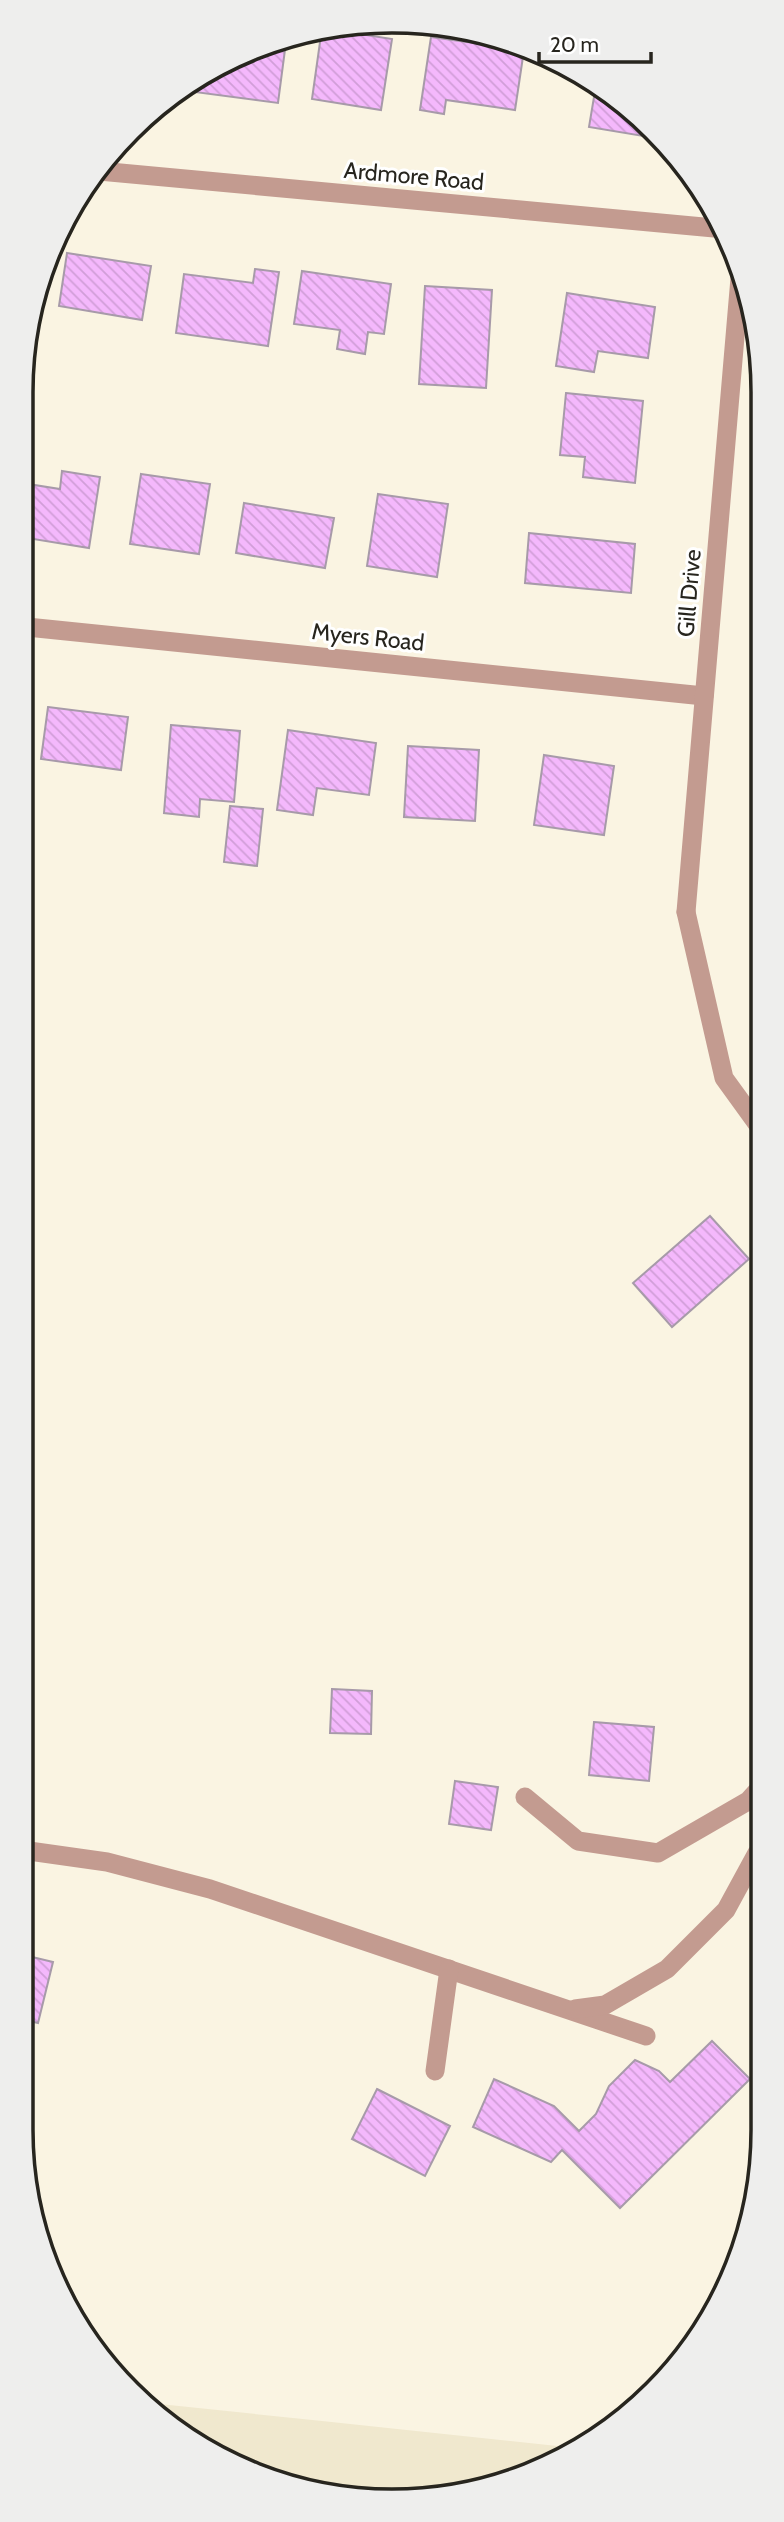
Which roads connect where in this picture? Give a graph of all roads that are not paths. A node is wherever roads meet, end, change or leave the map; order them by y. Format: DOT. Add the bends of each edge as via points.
graph roads {
  1 [pos="109,172"];
  2 [pos="711,228"];
  3 [pos="738,297"];
  4 [pos="33,628"];
  5 [pos="704,696"];
  6 [pos="751,1115"];
  7 [pos="524,1797"];
  8 [pos="751,1798"];
  9 [pos="33,1852"];
  10 [pos="751,1864"];
  11 [pos="449,1969"];
  12 [pos="569,2010"];
  13 [pos="646,2036"];
  14 [pos="435,2071"];
  1 -- 2 [label="street, Ardmore Road"];
  3 -- 5 [label="street, Gill Drive"];
  4 -- 5 [label="street, Myers Road"];
  5 -- 6 [label="street, Gill Drive" via="686,912 724,1078"];
  7 -- 8 [label="street" via="578,1841 658,1853"];
  9 -- 11 [label="street" via="107,1862 210,1889"];
  10 -- 12 [label="street" via="726,1910 667,1969 605,2005"];
  11 -- 12 [label="street"];
  11 -- 14 [label="street"];
  12 -- 13 [label="street"];
}
